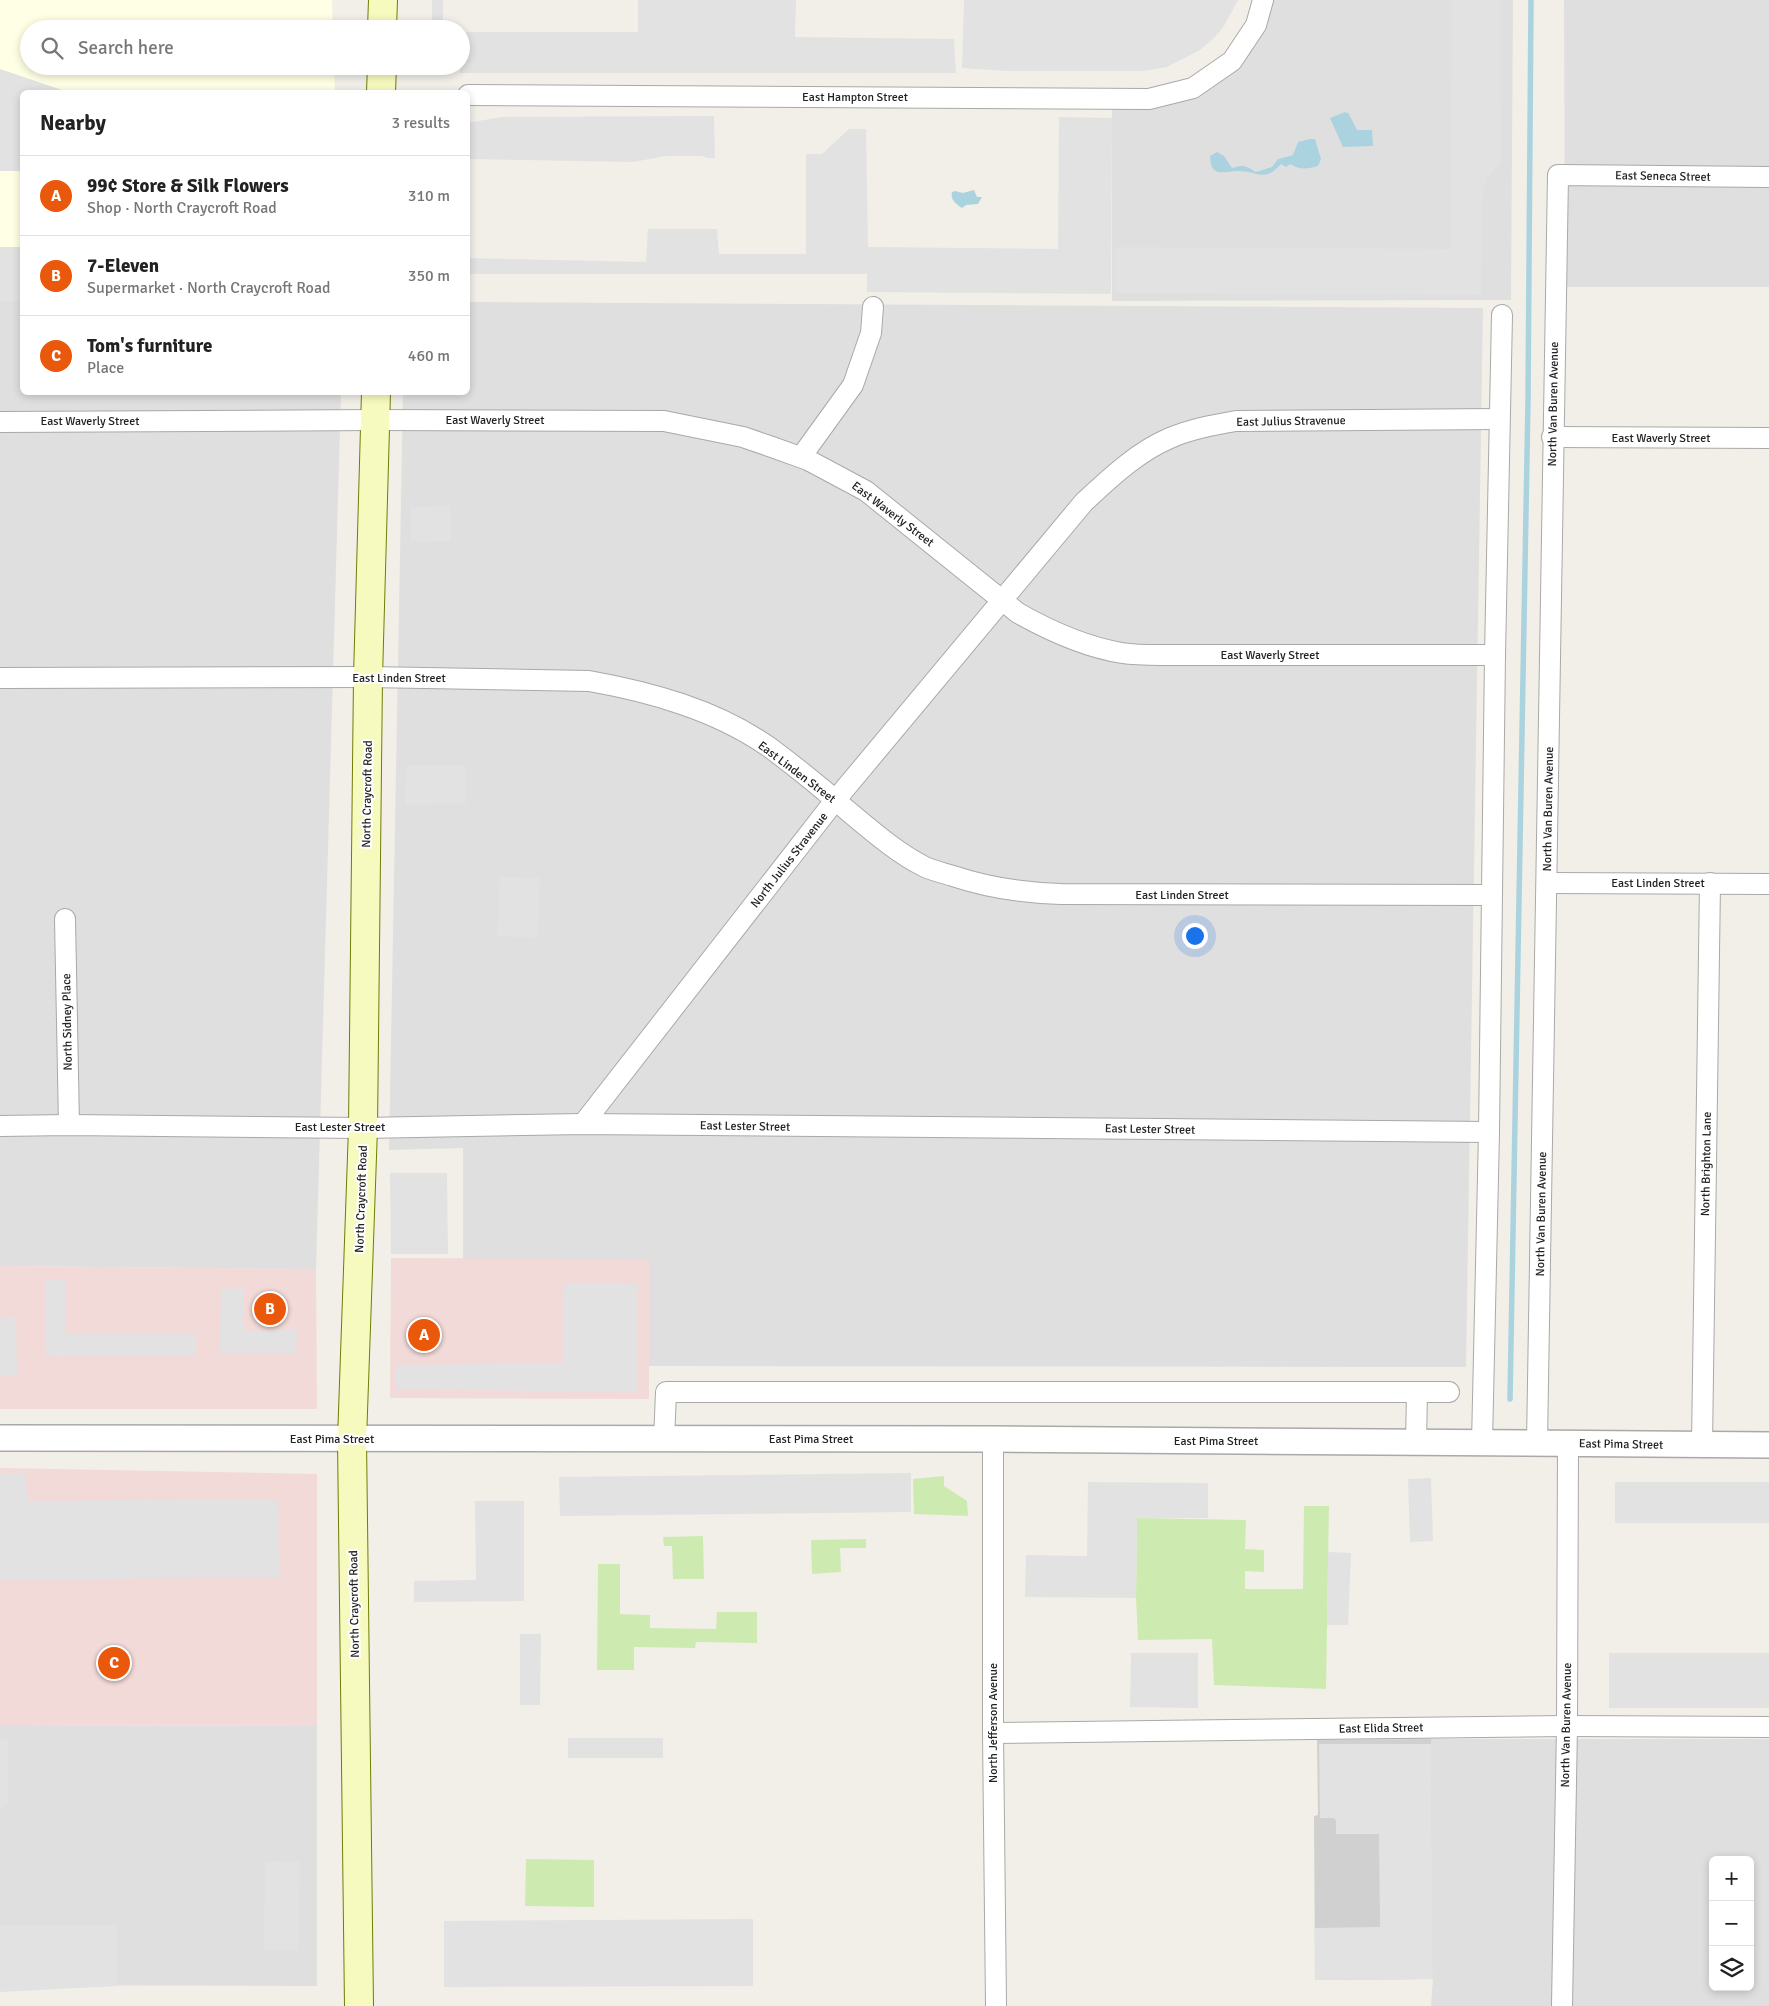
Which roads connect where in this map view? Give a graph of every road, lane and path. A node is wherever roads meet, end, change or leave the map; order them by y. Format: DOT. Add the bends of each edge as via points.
graph roads {
  1 [pos="382,0"];
  2 [pos="1263,0"];
  3 [pos="382,20"];
  4 [pos="382,75"];
  5 [pos="381,90"];
  6 [pos="470,95"];
  7 [pos="1558,175"];
  8 [pos="1769,177"];
  9 [pos="873,307"];
  10 [pos="1502,315"];
  11 [pos="376,395"];
  12 [pos="1499,419"];
  13 [pos="375,420"];
  14 [pos="0,422"];
  15 [pos="1552,437"];
  16 [pos="1769,438"];
  17 [pos="800,457"];
  18 [pos="1001,599"];
  19 [pos="1495,655"];
  20 [pos="368,677"];
  21 [pos="0,678"];
  22 [pos="836,801"];
  23 [pos="1547,883"];
  24 [pos="1710,884"];
  25 [pos="1769,884"];
  26 [pos="1491,895"];
  27 [pos="64,919"];
  28 [pos="583,1124"];
  29 [pos="69,1125"];
  30 [pos="0,1126"];
  31 [pos="363,1128"];
  32 [pos="1489,1132"];
  33 [pos="1416,1392"];
  34 [pos="1449,1392"];
  35 [pos="0,1438"];
  36 [pos="993,1439"];
  37 [pos="352,1440"];
  38 [pos="664,1440"];
  39 [pos="1416,1443"];
  40 [pos="1482,1444"];
  41 [pos="1537,1444"];
  42 [pos="1568,1444"];
  43 [pos="1702,1445"];
  44 [pos="1769,1445"];
  45 [pos="1567,1726"];
  46 [pos="1769,1726"];
  47 [pos="993,1732"];
  48 [pos="359,2006"];
  49 [pos="996,2006"];
  50 [pos="1562,2006"];
  1 -- 3 [label="main road"];
  2 -- 6 [label="street, East Hampton Street" via="1256,25 1232,61 1193,88 1150,99"];
  4 -- 5 [label="main road"];
  7 -- 8 [label="street, East Seneca Street"];
  7 -- 15 [label="street, North Van Buren Avenue"];
  9 -- 17 [label="street" via="871,333 853,385"];
  10 -- 12 [label="street"];
  11 -- 13 [label="main road, North Craycroft Road"];
  12 -- 18 [label="street, East Julius Stravenue" via="1236,421 1203,427 1169,439 1142,453 1110,477 1084,502"];
  12 -- 19 [label="street"];
  13 -- 14 [label="street, East Waverly Street"];
  13 -- 17 [label="street, East Waverly Street" via="664,421 743,437"];
  13 -- 20 [label="main road, North Craycroft Road"];
  15 -- 16 [label="street, East Waverly Street"];
  15 -- 23 [label="street, North Van Buren Avenue"];
  17 -- 18 [label="street, East Waverly Street" via="866,491"];
  18 -- 19 [label="street, East Waverly Street" via="1041,626 1095,647 1123,653"];
  18 -- 22 [label="street, North Julius Stravenue"];
  19 -- 26 [label="street"];
  20 -- 21 [label="street, East Linden Street"];
  20 -- 22 [label="street, East Linden Street" via="589,681 625,688 672,701 740,731 768,747"];
  20 -- 31 [label="main road, North Craycroft Road"];
  22 -- 26 [label="street, East Linden Street" via="877,835 926,868 980,885 1010,890 1071,894"];
  22 -- 28 [label="street, North Julius Stravenue"];
  23 -- 24 [label="street, East Linden Street"];
  23 -- 41 [label="street, North Van Buren Avenue"];
  24 -- 25 [label="street, East Linden Street"];
  24 -- 43 [label="street, North Brighton Lane"];
  26 -- 32 [label="street"];
  27 -- 29 [label="street, North Sidney Place"];
  28 -- 31 [label="street, East Lester Street"];
  28 -- 32 [label="street, East Lester Street"];
  29 -- 30 [label="street, East Lester Street"];
  29 -- 31 [label="street, East Lester Street"];
  31 -- 37 [label="main road, North Craycroft Road"];
  32 -- 40 [label="street"];
  33 -- 34 [label="street"];
  33 -- 38 [label="street" via="666,1392"];
  33 -- 39 [label="street"];
  35 -- 37 [label="street, East Pima Street"];
  36 -- 38 [label="street, East Pima Street"];
  36 -- 39 [label="street, East Pima Street"];
  36 -- 47 [label="street, North Jefferson Avenue"];
  37 -- 38 [label="street, East Pima Street"];
  37 -- 48 [label="main road, North Craycroft Road"];
  39 -- 40 [label="street, East Pima Street"];
  40 -- 41 [label="street, East Pima Street"];
  41 -- 42 [label="street, East Pima Street"];
  42 -- 43 [label="street, East Pima Street"];
  42 -- 45 [label="street, North Van Buren Avenue"];
  43 -- 44 [label="street, East Pima Street"];
  45 -- 46 [label="street, East Elida Street"];
  45 -- 47 [label="street, East Elida Street"];
  45 -- 50 [label="street, North Van Buren Avenue"];
  47 -- 49 [label="street, North Jefferson Avenue"];
}
